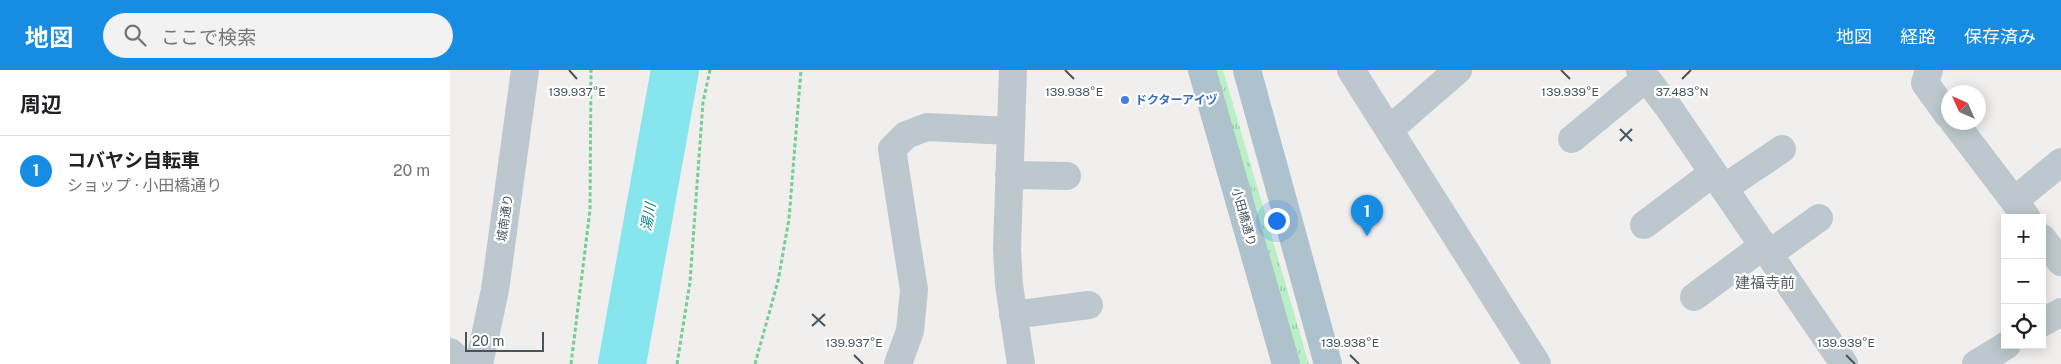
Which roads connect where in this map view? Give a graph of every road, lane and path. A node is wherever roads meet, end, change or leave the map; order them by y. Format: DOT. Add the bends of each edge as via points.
graph roads {
  1 [pos="526,70"];
  2 [pos="591,70"];
  3 [pos="710,70"];
  4 [pos="801,70"];
  5 [pos="1013,70"];
  6 [pos="1202,70"];
  7 [pos="1247,70"];
  8 [pos="1351,70"];
  9 [pos="1458,70"];
  10 [pos="1929,70"];
  11 [pos="1643,74"];
  12 [pos="1941,106"];
  13 [pos="1389,130"];
  14 [pos="1960,130"];
  15 [pos="1010,131"];
  16 [pos="1572,139"];
  17 [pos="1782,149"];
  18 [pos="2061,162"];
  19 [pos="1009,175"];
  20 [pos="1067,176"];
  21 [pos="1719,181"];
  22 [pos="2020,209"];
  23 [pos="1819,218"];
  24 [pos="1644,225"];
  25 [pos="2046,243"];
  26 [pos="1766,250"];
  27 [pos="2061,262"];
  28 [pos="1694,297"];
  29 [pos="1089,306"];
  30 [pos="2061,312"];
  31 [pos="1014,316"];
  32 [pos="2046,321"];
  33 [pos="2001,349"];
  34 [pos="450,352"];
  35 [pos="463,364"];
  36 [pos="479,364"];
  37 [pos="572,364"];
  38 [pos="677,364"];
  39 [pos="755,364"];
  40 [pos="898,364"];
  41 [pos="1021,364"];
  42 [pos="1286,364"];
  43 [pos="1328,364"];
  44 [pos="1538,364"];
  45 [pos="1844,364"];
  46 [pos="1976,364"];
  1 -- 36 [label="street, 城南通り" via="495,290"];
  2 -- 37 [label="path" via="590,210"];
  3 -- 38 [label="path" via="703,102 690,282"];
  4 -- 39 [label="path" via="789,218 778,280"];
  5 -- 15 [label="street"];
  6 -- 42 [label="main road, 小田橋通り"];
  7 -- 43 [label="main road"];
  8 -- 13 [label="street"];
  9 -- 13 [label="street"];
  10 -- 12 [label="street" via="1925,84"];
  11 -- 16 [label="street"];
  11 -- 21 [label="street"];
  13 -- 44 [label="street"];
  14 -- 22 [label="street"];
  15 -- 19 [label="street"];
  15 -- 40 [label="street" via="927,127 906,135 892,149 914,290 910,331"];
  17 -- 21 [label="street"];
  18 -- 22 [label="street"];
  19 -- 20 [label="street"];
  19 -- 31 [label="street" via="1007,249"];
  21 -- 24 [label="street"];
  21 -- 26 [label="street"];
  23 -- 26 [label="street"];
  25 -- 27 [label="street"];
  26 -- 28 [label="street"];
  26 -- 45 [label="street"];
  29 -- 31 [label="street"];
  30 -- 32 [label="street"];
  31 -- 41 [label="street"];
  33 -- 46 [label="street"];
  34 -- 35 [label="street"];
}
